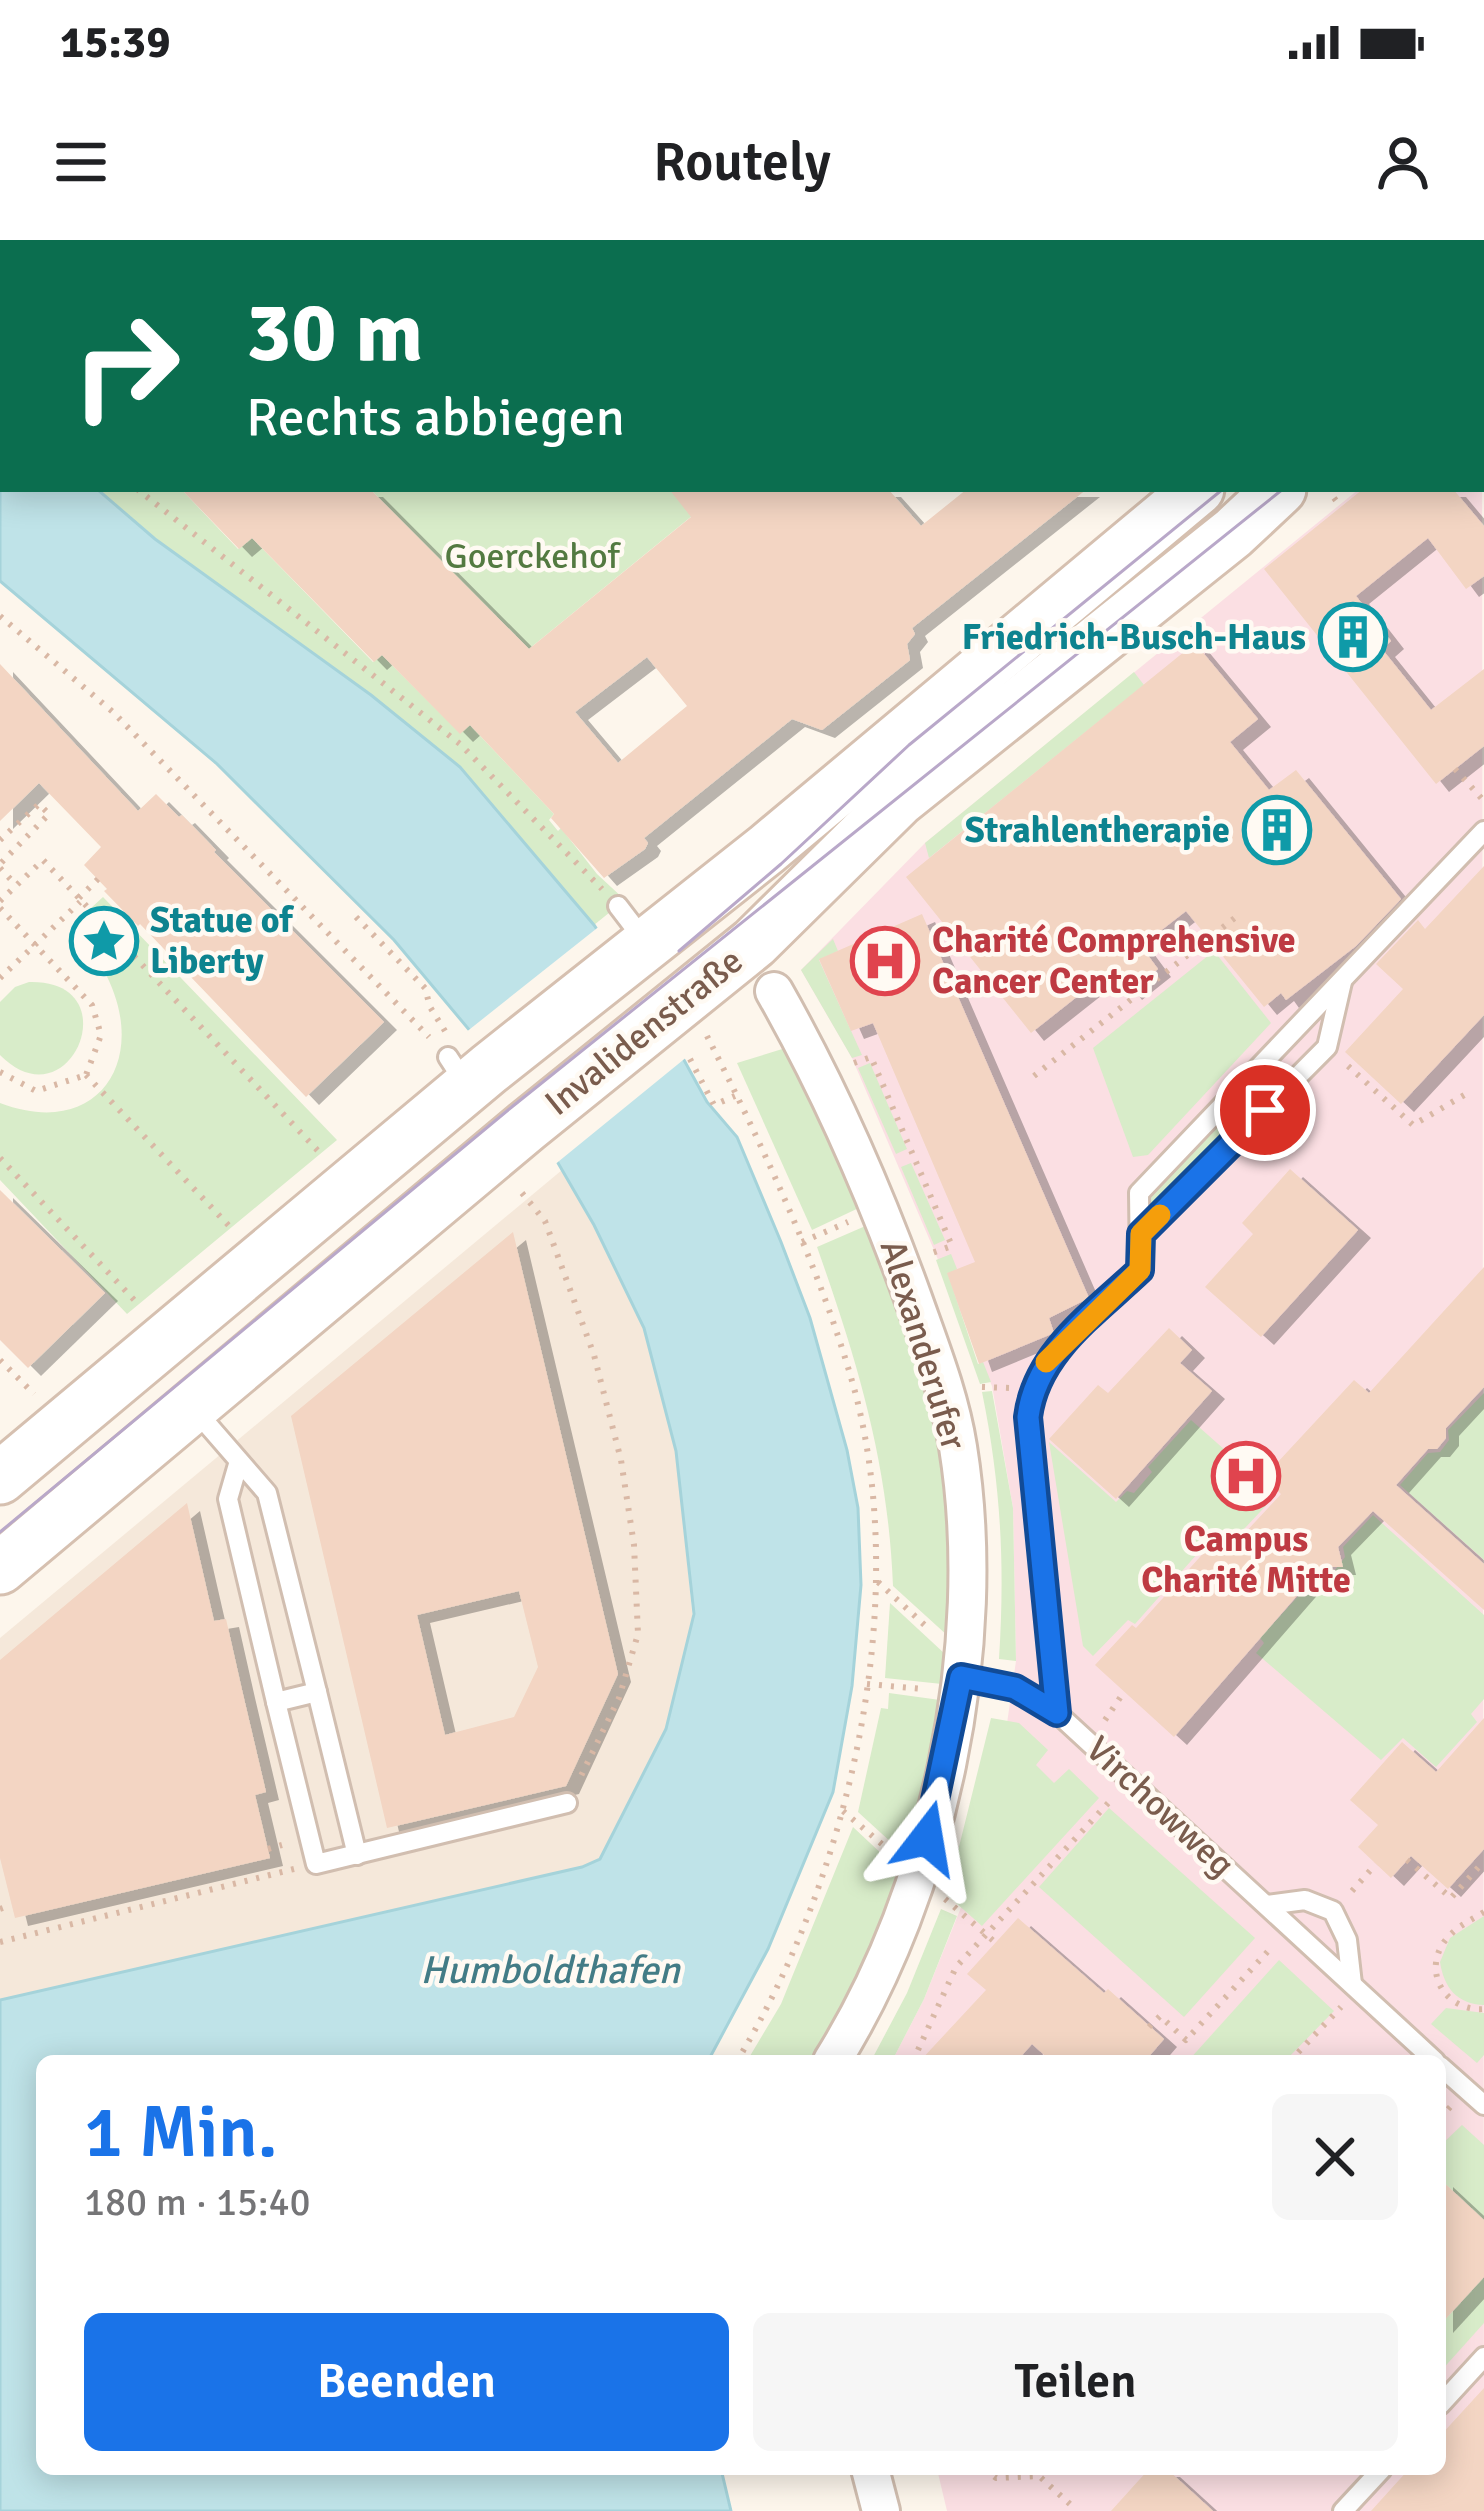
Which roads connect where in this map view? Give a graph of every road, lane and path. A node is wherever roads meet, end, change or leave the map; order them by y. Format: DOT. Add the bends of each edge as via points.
graph roads {
  1 [pos="141,492"];
  2 [pos="1194,492"];
  3 [pos="1266,494"];
  4 [pos="1334,498"];
  5 [pos="1340,507"];
  6 [pos="0,616"];
  7 [pos="1455,769"];
  8 [pos="1484,801"];
  9 [pos="1484,831"];
  10 [pos="0,840"];
  11 [pos="0,866"];
  12 [pos="98,879"];
  13 [pos="16,885"];
  14 [pos="80,899"];
  15 [pos="0,904"];
  16 [pos="1241,913"];
  17 [pos="356,917"];
  18 [pos="631,936"];
  19 [pos="35,945"];
  20 [pos="0,977"];
  21 [pos="1343,978"];
  22 [pos="774,991"];
  23 [pos="686,1023"];
  24 [pos="1328,1047"];
  25 [pos="690,1059"];
  26 [pos="465,1064"];
  27 [pos="840,1069"];
  28 [pos="0,1072"];
  29 [pos="86,1075"];
  30 [pos="1034,1076"];
  31 [pos="1466,1094"];
  32 [pos="735,1096"];
  33 [pos="0,1158"];
  34 [pos="328,1163"];
  35 [pos="522,1193"];
  36 [pos="232,1228"];
  37 [pos="1141,1234"];
  38 [pos="921,1257"];
  39 [pos="145,1312"];
  40 [pos="0,1360"];
  41 [pos="41,1401"];
  42 [pos="191,1406"];
  43 [pos="239,1461"];
  44 [pos="0,1478"];
  45 [pos="0,1568"];
  46 [pos="876,1581"];
  47 [pos="961,1677"];
  48 [pos="867,1684"];
  49 [pos="317,1692"];
  50 [pos="276,1702"];
  51 [pos="1057,1713"];
  52 [pos="583,1772"];
  53 [pos="572,1774"];
  54 [pos="1130,1780"];
  55 [pos="567,1803"];
  56 [pos="843,1810"];
  57 [pos="357,1855"];
  58 [pos="1407,1860"];
  59 [pos="1484,1861"];
  60 [pos="316,1864"];
  61 [pos="917,1875"];
  62 [pos="11,1905"];
  63 [pos="1267,1905"];
  64 [pos="0,1909"];
  65 [pos="959,1911"];
  66 [pos="1484,1912"];
  67 [pos="1291,1927"];
  68 [pos="986,1935"];
  69 [pos="0,1942"];
  70 [pos="996,1943"];
  71 [pos="1355,1986"];
  72 [pos="1484,2009"];
  73 [pos="1149,2027"];
  74 [pos="741,2055"];
  75 [pos="835,2055"];
  76 [pos="916,2055"];
  77 [pos="1295,2055"];
  78 [pos="1428,2055"];
  79 [pos="1446,2070"];
  80 [pos="1477,2095"];
  81 [pos="1484,2357"];
  82 [pos="1446,2398"];
  83 [pos="871,2475"];
  84 [pos="992,2475"];
  85 [pos="1376,2475"];
  86 [pos="1072,2506"];
  87 [pos="880,2511"];
  88 [pos="1343,2511"];
  1 -- 18 [label="path" via="460,744"];
  2 -- 18 [label="main road, Invalidenstraße" via="767,849"];
  3 -- 23 [label="main road, Invalidenstraße" via="1233,533 899,800 754,943"];
  4 -- 5 [label="path"];
  6 -- 26 [label="path" via="113,712"];
  7 -- 8 [label="path"];
  9 -- 21 [label="lane, Virchowweg"];
  10 -- 11 [label="path" via="39,804 49,814"];
  11 -- 13 [label="path"];
  12 -- 14 [label="path"];
  13 -- 14 [label="path" via="43,860"];
  13 -- 15 [label="path"];
  14 -- 19 [label="path"];
  14 -- 34 [label="path"];
  15 -- 19 [label="path"];
  16 -- 30 [label="path"];
  17 -- 26 [label="path" via="425,988"];
  18 -- 26 [label="main road, Invalidenstraße"];
  19 -- 20 [label="path"];
  19 -- 29 [label="path" via="92,1006 101,1034"];
  21 -- 24 [label="lane"];
  21 -- 37 [label="lane, Virchowweg" via="1139,1193"];
  22 -- 47 [label="street, Alexanderufer" via="880,1208 958,1445 969,1565"];
  23 -- 32 [label="path"];
  23 -- 42 [label="main road, Invalidenstraße" via="526,1127"];
  24 -- 31 [label="path" via="1413,1125"];
  24 -- 37 [label="lane, Virchowweg"];
  25 -- 32 [label="path" via="714,1105"];
  26 -- 44 [label="main road, Invalidenstraße"];
  27 -- 38 [label="path" via="872,1057 952,1246"];
  28 -- 29 [label="path" via="36,1091"];
  29 -- 36 [label="path"];
  32 -- 46 [label="path" via="802,1242 854,1390 875,1512"];
  33 -- 39 [label="path"];
  35 -- 52 [label="path" via="545,1220 594,1355 634,1545 638,1634 619,1698"];
  37 -- 51 [label="lane, Virchowweg" via="1140,1270 1049,1358 1031,1390"];
  40 -- 41 [label="path"];
  42 -- 43 [label="lane"];
  42 -- 45 [label="main road, Invalidenstraße"];
  43 -- 49 [label="lane" via="267,1493"];
  43 -- 50 [label="lane" via="228,1499"];
  46 -- 47 [label="path"];
  46 -- 48 [label="path"];
  47 -- 48 [label="path"];
  47 -- 51 [label="lane" via="1015,1688"];
  47 -- 61 [label="street, Alexanderufer"];
  48 -- 56 [label="path"];
  49 -- 50 [label="lane"];
  49 -- 57 [label="lane"];
  50 -- 60 [label="lane"];
  51 -- 54 [label="lane, Virchowweg"];
  52 -- 53 [label="path"];
  52 -- 55 [label="path"];
  54 -- 63 [label="lane, Virchowweg"];
  54 -- 68 [label="path"];
  55 -- 57 [label="lane"];
  56 -- 61 [label="path"];
  56 -- 74 [label="path" via="818,1897"];
  57 -- 60 [label="lane"];
  58 -- 59 [label="path" via="1451,1898"];
  60 -- 69 [label="path"];
  61 -- 75 [label="street, Alexanderufer"];
  62 -- 64 [label="path"];
  63 -- 67 [label="lane, Virchowweg"];
  63 -- 71 [label="lane" via="1306,1900 1333,1911"];
  65 -- 68 [label="path"];
  66 -- 72 [label="path" via="1452,1932 1437,1961 1449,2000"];
  67 -- 71 [label="lane, Virchowweg"];
  67 -- 73 [label="path" via="1186,2040 1160,2016"];
  68 -- 70 [label="path"];
  68 -- 76 [label="path" via="955,1970"];
  71 -- 77 [label="path"];
  71 -- 78 [label="lane, Virchowweg"];
  79 -- 80 [label="lane, Virchowweg"];
  81 -- 82 [label="lane"];
  83 -- 87 [label="street"];
  84 -- 86 [label="path" via="1039,2476"];
  85 -- 88 [label="lane"];
}
